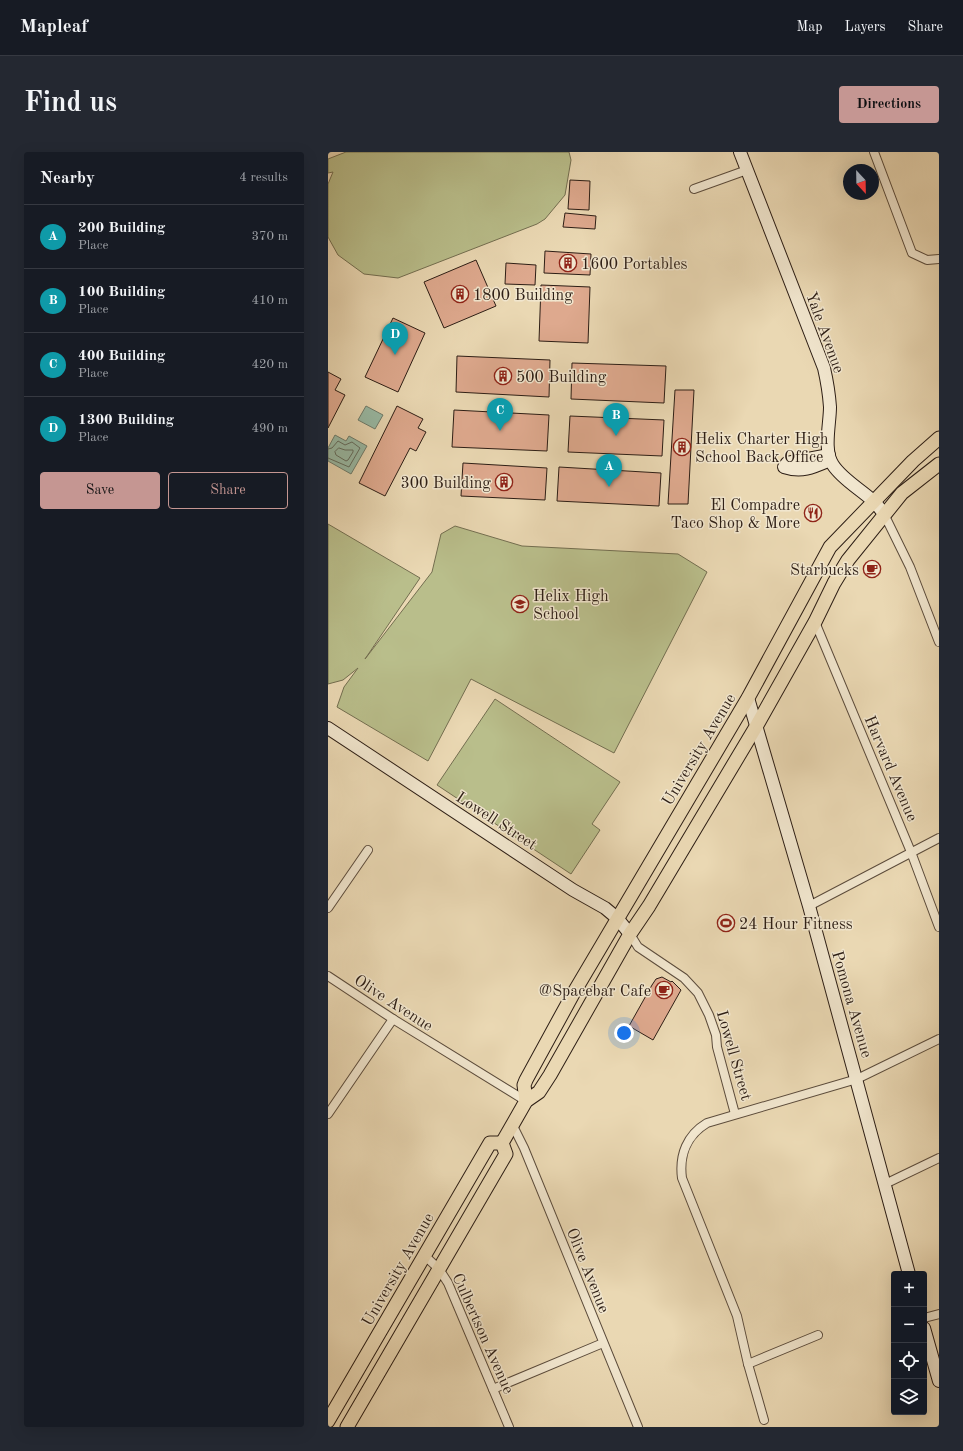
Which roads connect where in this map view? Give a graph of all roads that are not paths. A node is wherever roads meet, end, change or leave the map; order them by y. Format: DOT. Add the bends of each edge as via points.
graph roads {
  1 [pos="740,152"];
  2 [pos="874,152"];
  3 [pos="747,170"];
  4 [pos="694,189"];
  5 [pos="939,259"];
  6 [pos="939,438"];
  7 [pos="939,464"];
  8 [pos="873,501"];
  9 [pos="884,514"];
  10 [pos="815,622"];
  11 [pos="939,642"];
  12 [pos="748,698"];
  13 [pos="757,725"];
  14 [pos="328,728"];
  15 [pos="939,838"];
  16 [pos="368,850"];
  17 [pos="911,852"];
  18 [pos="810,906"];
  19 [pos="328,908"];
  20 [pos="617,918"];
  21 [pos="939,927"];
  22 [pos="630,934"];
  23 [pos="328,976"];
  24 [pos="393,1019"];
  25 [pos="939,1039"];
  26 [pos="857,1078"];
  27 [pos="526,1102"];
  28 [pos="328,1114"];
  29 [pos="735,1114"];
  30 [pos="512,1124"];
  31 [pos="502,1143"];
  32 [pos="939,1158"];
  33 [pos="885,1184"];
  34 [pos="425,1256"];
  35 [pos="439,1269"];
  36 [pos="909,1271"];
  37 [pos="939,1314"];
  38 [pos="927,1317"];
  39 [pos="818,1335"];
  40 [pos="927,1339"];
  41 [pos="603,1343"];
  42 [pos="748,1364"];
  43 [pos="939,1381"];
  44 [pos="493,1389"];
  45 [pos="764,1420"];
  46 [pos="328,1421"];
  47 [pos="347,1427"];
  48 [pos="509,1427"];
  49 [pos="638,1427"];
  1 -- 3 [label="street, Yale Avenue"];
  2 -- 5 [label="street" via="912,253 927,260"];
  3 -- 4 [label="street"];
  3 -- 8 [label="street, Yale Avenue" via="824,368 829,386 828,445 832,465"];
  6 -- 8 [label="main road, University Avenue"];
  7 -- 9 [label="main road" via="902,493"];
  8 -- 9 [label="street, Yale Avenue"];
  8 -- 12 [label="main road, University Avenue" via="830,547"];
  9 -- 10 [label="main road" via="848,560"];
  9 -- 11 [label="street, Yale Avenue" via="910,567"];
  10 -- 13 [label="main road"];
  10 -- 17 [label="street, Harvard Avenue"];
  12 -- 13 [label="street, Pomona Avenue"];
  12 -- 20 [label="main road, University Avenue"];
  13 -- 18 [label="street, Pomona Avenue"];
  13 -- 22 [label="main road"];
  14 -- 20 [label="street, Lowell Street"];
  15 -- 17 [label="street"];
  16 -- 19 [label="street"];
  17 -- 18 [label="street"];
  17 -- 21 [label="street, Harvard Avenue"];
  18 -- 26 [label="street, Pomona Avenue"];
  20 -- 22 [label="street, Lowell Street"];
  20 -- 27 [label="main road, University Avenue" via="526,1080"];
  22 -- 27 [label="main road" via="545,1085"];
  22 -- 29 [label="street, Lowell Street" via="638,948 684,978 698,994 716,1035"];
  23 -- 24 [label="street, Olive Avenue"];
  24 -- 27 [label="street, Olive Avenue"];
  24 -- 28 [label="street"];
  25 -- 26 [label="street"];
  26 -- 29 [label="street"];
  26 -- 33 [label="street, Pomona Avenue"];
  27 -- 30 [label="main road"];
  29 -- 42 [label="street, Lowell Street" via="707,1123 696,1130 685,1148 681,1170 684,1185 737,1316"];
  30 -- 31 [label="main road"];
  30 -- 41 [label="street, Olive Avenue"];
  31 -- 34 [label="main road, University Avenue" via="490,1143"];
  31 -- 35 [label="main road" via="506,1154"];
  32 -- 33 [label="street"];
  33 -- 36 [label="street, Pomona Avenue"];
  34 -- 35 [label="street, Culbertson Avenue"];
  34 -- 46 [label="main road, University Avenue"];
  35 -- 44 [label="street, Culbertson Avenue" via="448,1283"];
  35 -- 47 [label="main road"];
  37 -- 38 [label="street"];
  39 -- 42 [label="street"];
  40 -- 43 [label="street"];
  41 -- 44 [label="street"];
  41 -- 49 [label="street, Olive Avenue"];
  42 -- 45 [label="street, Lowell Street"];
  44 -- 48 [label="street, Culbertson Avenue"];
}
